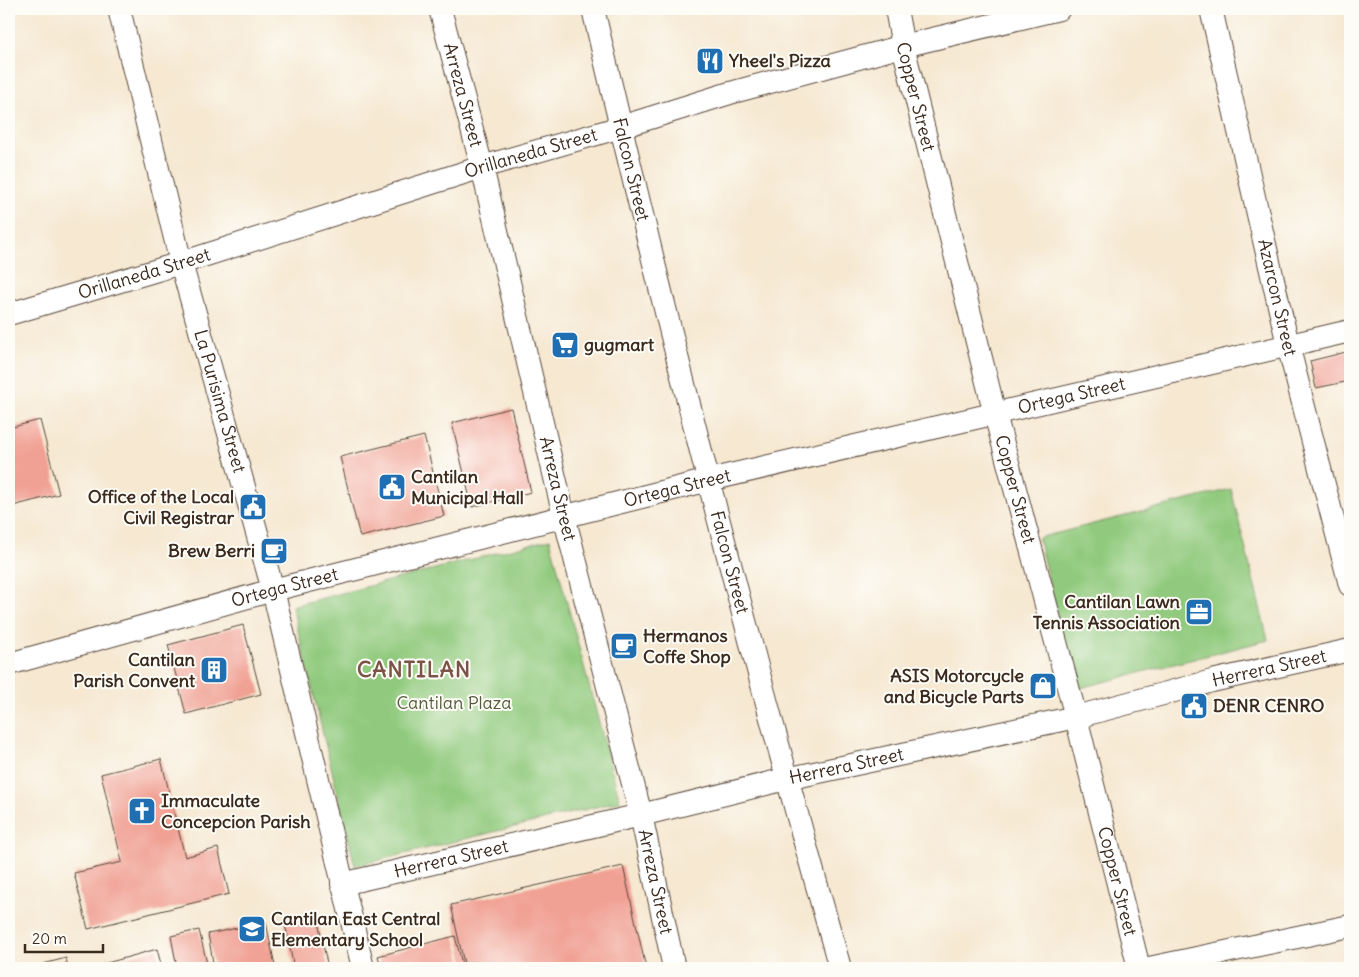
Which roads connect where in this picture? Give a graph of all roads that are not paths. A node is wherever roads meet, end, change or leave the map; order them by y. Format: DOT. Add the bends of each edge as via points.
graph roads {
  1 [pos="119,9"];
  2 [pos="440,9"];
  3 [pos="593,9"];
  4 [pos="896,9"];
  5 [pos="1059,9"];
  6 [pos="1211,9"];
  7 [pos="903,46"];
  8 [pos="621,127"];
  9 [pos="482,167"];
  10 [pos="181,263"];
  11 [pos="9,314"];
  12 [pos="1350,331"];
  13 [pos="1288,345"];
  14 [pos="995,414"];
  15 [pos="709,480"];
  16 [pos="564,516"];
  17 [pos="1350,585"];
  18 [pos="273,590"];
  19 [pos="1350,650"];
  20 [pos="9,664"];
  21 [pos="1076,717"];
  22 [pos="786,779"];
  23 [pos="641,815"];
  24 [pos="342,884"];
  25 [pos="1350,926"];
  26 [pos="363,968"];
  27 [pos="674,968"];
  28 [pos="840,968"];
  29 [pos="1139,968"];
  30 [pos="1149,968"];
  1 -- 10 [label="street, La Purisima Street"];
  2 -- 9 [label="street, Arreza Street"];
  3 -- 8 [label="street, Falcon Street"];
  4 -- 7 [label="street, Copper Street"];
  5 -- 7 [label="street, Orillaneda Street"];
  6 -- 13 [label="street, Azarcon Street"];
  7 -- 8 [label="street, Orillaneda Street" via="730,93"];
  7 -- 14 [label="street, Copper Street"];
  8 -- 9 [label="street, Orillaneda Street"];
  8 -- 15 [label="street, Falcon Street"];
  9 -- 10 [label="street, Orillaneda Street"];
  9 -- 16 [label="street, Arreza Street"];
  10 -- 11 [label="street, Orillaneda Street"];
  10 -- 18 [label="street, La Purisima Street"];
  12 -- 13 [label="street, Ortega Street"];
  13 -- 14 [label="street, Ortega Street"];
  13 -- 17 [label="street, Azarcon Street"];
  14 -- 15 [label="street, Ortega Street"];
  14 -- 21 [label="street, Copper Street"];
  15 -- 16 [label="street, Ortega Street"];
  15 -- 22 [label="street, Falcon Street"];
  16 -- 18 [label="street, Ortega Street"];
  16 -- 23 [label="street, Arreza Street"];
  18 -- 20 [label="street, Ortega Street"];
  18 -- 24 [label="street, La Purisima Street"];
  19 -- 21 [label="street, Herrera Street" via="1212,680"];
  21 -- 22 [label="street, Herrera Street"];
  21 -- 29 [label="street, Copper Street"];
  22 -- 23 [label="street, Herrera Street"];
  22 -- 28 [label="street, Falcon Street"];
  23 -- 24 [label="street, Herrera Street"];
  23 -- 27 [label="street, Arreza Street"];
  24 -- 26 [label="street, La Purisima Street"];
  25 -- 30 [label="street"];
}
